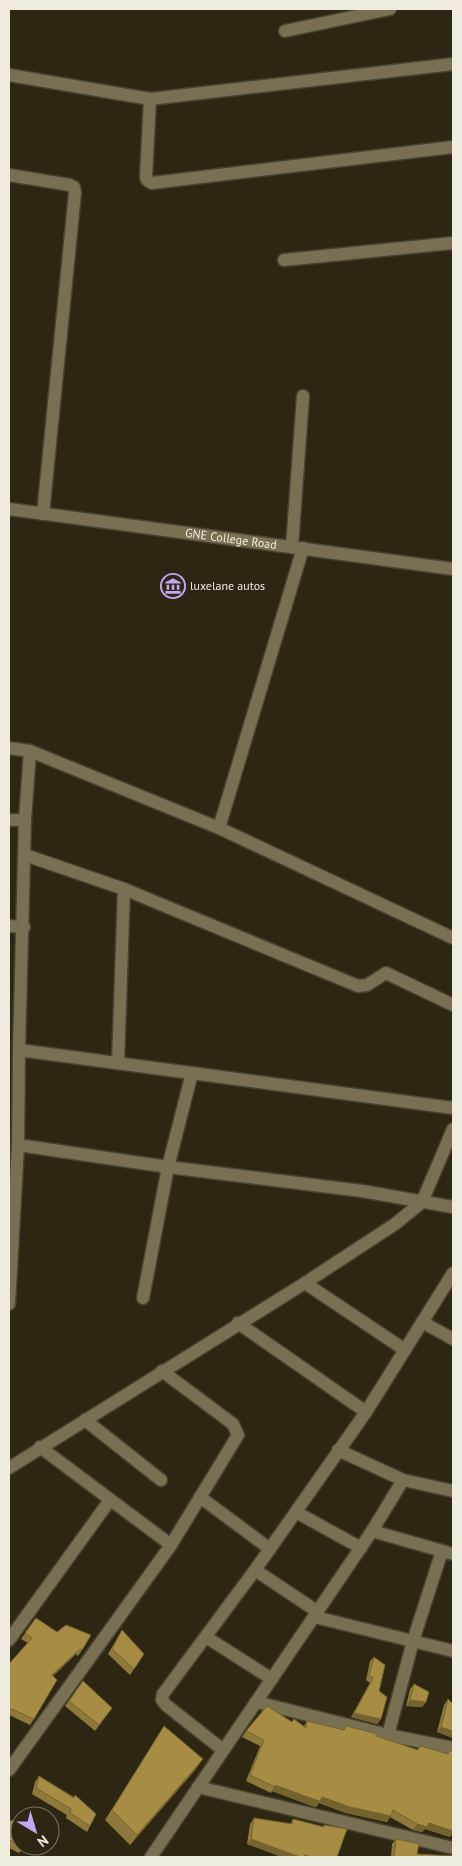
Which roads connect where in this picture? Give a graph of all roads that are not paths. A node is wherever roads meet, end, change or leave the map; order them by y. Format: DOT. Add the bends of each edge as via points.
graph roads {
  1 [pos="390,9"];
  2 [pos="285,32"];
  3 [pos="453,64"];
  4 [pos="9,75"];
  5 [pos="150,98"];
  6 [pos="453,147"];
  7 [pos="9,175"];
  8 [pos="453,243"];
  9 [pos="284,260"];
  10 [pos="303,396"];
  11 [pos="9,509"];
  12 [pos="43,514"];
  13 [pos="298,547"];
  14 [pos="453,569"];
  15 [pos="9,748"];
  16 [pos="30,751"];
  17 [pos="9,820"];
  18 [pos="25,820"];
  19 [pos="218,828"];
  20 [pos="25,856"];
  21 [pos="124,889"];
  22 [pos="9,926"];
  23 [pos="24,926"];
  24 [pos="453,938"];
  25 [pos="15,979"];
  26 [pos="453,1005"];
  27 [pos="19,1050"];
  28 [pos="118,1063"];
  29 [pos="192,1073"];
  30 [pos="453,1108"];
  31 [pos="453,1129"];
  32 [pos="18,1145"];
  33 [pos="448,1152"];
  34 [pos="168,1167"];
  35 [pos="12,1179"];
  36 [pos="422,1202"];
  37 [pos="453,1207"];
  38 [pos="453,1273"];
  39 [pos="10,1278"];
  40 [pos="305,1283"];
  41 [pos="143,1298"];
  42 [pos="9,1304"];
  43 [pos="422,1322"];
  44 [pos="238,1323"];
  45 [pos="453,1339"];
  46 [pos="405,1350"];
  47 [pos="162,1371"];
  48 [pos="366,1412"];
  49 [pos="85,1420"];
  50 [pos="40,1447"];
  51 [pos="338,1450"];
  52 [pos="9,1468"];
  53 [pos="161,1480"];
  54 [pos="403,1480"];
  55 [pos="453,1491"];
  56 [pos="200,1498"];
  57 [pos="110,1500"];
  58 [pos="296,1512"];
  59 [pos="372,1531"];
  60 [pos="170,1545"];
  61 [pos="361,1548"];
  62 [pos="270,1549"];
  63 [pos="448,1552"];
  64 [pos="255,1570"];
  65 [pos="316,1614"];
  66 [pos="206,1637"];
  67 [pos="9,1640"];
  68 [pos="413,1642"];
  69 [pos="453,1651"];
  70 [pos="272,1679"];
  71 [pos="256,1702"];
  72 [pos="388,1735"];
  73 [pos="453,1748"];
  74 [pos="223,1750"];
  75 [pos="9,1770"];
  76 [pos="198,1787"];
  77 [pos="453,1848"];
  78 [pos="151,1857"];
  1 -- 2 [label="street"];
  3 -- 5 [label="street"];
  4 -- 5 [label="street"];
  5 -- 6 [label="street" via="146,176 152,183"];
  7 -- 12 [label="street" via="70,185 75,193"];
  8 -- 9 [label="street"];
  10 -- 13 [label="street"];
  11 -- 12 [label="street, GNE College Road"];
  12 -- 13 [label="street, GNE College Road"];
  13 -- 14 [label="street, GNE College Road"];
  13 -- 19 [label="street"];
  15 -- 16 [label="street"];
  16 -- 18 [label="street"];
  16 -- 19 [label="street"];
  17 -- 18 [label="street"];
  18 -- 20 [label="street"];
  19 -- 24 [label="street"];
  20 -- 21 [label="street"];
  20 -- 23 [label="street"];
  21 -- 26 [label="street" via="358,986 367,985 386,973"];
  21 -- 28 [label="street"];
  22 -- 23 [label="street"];
  23 -- 25 [label="street"];
  25 -- 27 [label="street"];
  27 -- 28 [label="street"];
  27 -- 32 [label="street"];
  28 -- 29 [label="street"];
  29 -- 30 [label="street"];
  29 -- 34 [label="street"];
  31 -- 33 [label="street"];
  32 -- 34 [label="street"];
  32 -- 35 [label="street"];
  33 -- 36 [label="street"];
  34 -- 36 [label="street" via="362,1191"];
  34 -- 41 [label="street"];
  35 -- 39 [label="street"];
  36 -- 37 [label="street"];
  36 -- 40 [label="street" via="395,1224"];
  38 -- 43 [label="street"];
  39 -- 42 [label="street"];
  40 -- 44 [label="street"];
  40 -- 46 [label="street"];
  43 -- 45 [label="street"];
  43 -- 46 [label="street"];
  44 -- 47 [label="street"];
  44 -- 48 [label="street"];
  46 -- 48 [label="street"];
  47 -- 49 [label="street"];
  47 -- 56 [label="street" via="237,1430 235,1441"];
  48 -- 51 [label="street"];
  49 -- 50 [label="street"];
  49 -- 53 [label="street"];
  50 -- 52 [label="street"];
  50 -- 57 [label="street"];
  51 -- 54 [label="street"];
  51 -- 58 [label="street"];
  54 -- 55 [label="street"];
  54 -- 59 [label="street"];
  56 -- 60 [label="street"];
  56 -- 62 [label="street"];
  57 -- 60 [label="street"];
  57 -- 67 [label="street"];
  58 -- 61 [label="street"];
  58 -- 62 [label="street"];
  59 -- 61 [label="street"];
  59 -- 63 [label="street"];
  60 -- 75 [label="street"];
  61 -- 65 [label="street"];
  62 -- 64 [label="street"];
  63 -- 68 [label="street"];
  64 -- 65 [label="street"];
  64 -- 66 [label="street"];
  65 -- 68 [label="street"];
  65 -- 70 [label="street"];
  66 -- 70 [label="street"];
  66 -- 74 [label="street" via="162,1700"];
  68 -- 69 [label="street"];
  68 -- 72 [label="street"];
  70 -- 71 [label="street"];
  71 -- 72 [label="street"];
  71 -- 74 [label="street"];
  72 -- 73 [label="street"];
  74 -- 76 [label="street"];
  76 -- 77 [label="street"];
  76 -- 78 [label="street"];
}
